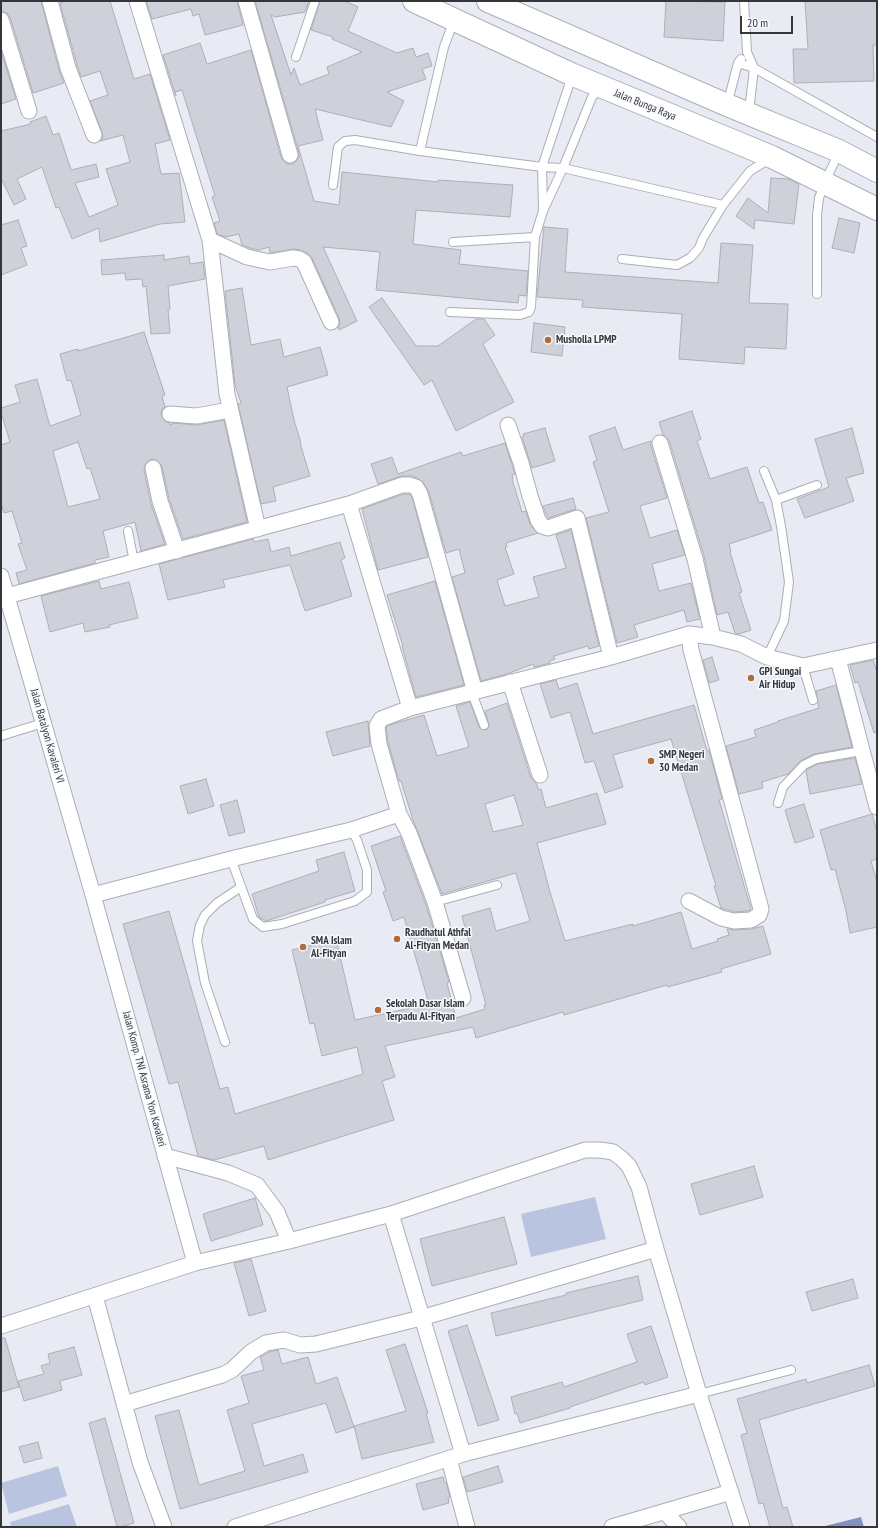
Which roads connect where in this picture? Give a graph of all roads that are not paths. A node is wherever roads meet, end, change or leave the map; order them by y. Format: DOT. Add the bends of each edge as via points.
graph roads {
  1 [pos="50,1"];
  2 [pos="137,1"];
  3 [pos="246,1"];
  4 [pos="315,1"];
  5 [pos="414,1"];
  6 [pos="488,1"];
  7 [pos="744,1"];
  8 [pos="1,20"];
  9 [pos="454,20"];
  10 [pos="747,52"];
  11 [pos="296,57"];
  12 [pos="738,62"];
  13 [pos="754,68"];
  14 [pos="571,74"];
  15 [pos="602,88"];
  16 [pos="727,105"];
  17 [pos="29,111"];
  18 [pos="749,113"];
  19 [pos="94,135"];
  20 [pos="877,137"];
  21 [pos="420,151"];
  22 [pos="839,151"];
  23 [pos="290,155"];
  24 [pos="772,157"];
  25 [pos="542,168"];
  26 [pos="563,168"];
  27 [pos="877,171"];
  28 [pos="333,184"];
  29 [pos="824,184"];
  30 [pos="723,204"];
  31 [pos="877,209"];
  32 [pos="543,211"];
  33 [pos="535,238"];
  34 [pos="210,240"];
  35 [pos="453,242"];
  36 [pos="622,259"];
  37 [pos="817,294"];
  38 [pos="450,312"];
  39 [pos="331,322"];
  40 [pos="230,410"];
  41 [pos="170,414"];
  42 [pos="508,425"];
  43 [pos="660,443"];
  44 [pos="153,468"];
  45 [pos="764,471"];
  46 [pos="817,485"];
  47 [pos="776,500"];
  48 [pos="349,504"];
  49 [pos="258,529"];
  50 [pos="128,531"];
  51 [pos="177,551"];
  52 [pos="134,562"];
  53 [pos="1,576"];
  54 [pos="7,596"];
  55 [pos="689,634"];
  56 [pos="713,637"];
  57 [pos="877,650"];
  58 [pos="767,656"];
  59 [pos="611,657"];
  60 [pos="838,659"];
  61 [pos="803,666"];
  62 [pos="510,682"];
  63 [pos="474,692"];
  64 [pos="813,700"];
  65 [pos="410,708"];
  66 [pos="43,723"];
  67 [pos="484,725"];
  68 [pos="1,736"];
  69 [pos="861,751"];
  70 [pos="540,775"];
  71 [pos="778,803"];
  72 [pos="877,807"];
  73 [pos="399,814"];
  74 [pos="351,830"];
  75 [pos="231,859"];
  76 [pos="497,885"];
  77 [pos="241,887"];
  78 [pos="94,896"];
  79 [pos="689,901"];
  80 [pos="435,902"];
  81 [pos="463,998"];
  82 [pos="225,1042"];
  83 [pos="165,1156"];
  84 [pos="391,1214"];
  85 [pos="289,1241"];
  86 [pos="656,1249"];
  87 [pos="195,1263"];
  88 [pos="95,1296"];
  89 [pos="422,1318"];
  90 [pos="1,1326"];
  91 [pos="790,1370"];
  92 [pos="699,1394"];
  93 [pos="124,1404"];
  94 [pos="463,1454"];
  95 [pos="449,1459"];
  96 [pos="731,1492"];
  97 [pos="666,1512"];
  98 [pos="164,1527"];
  99 [pos="235,1527"];
  100 [pos="467,1527"];
  101 [pos="612,1527"];
  102 [pos="679,1527"];
  103 [pos="742,1527"];
  1 -- 19 [label="street" via="68,68"];
  2 -- 34 [label="street"];
  3 -- 23 [label="street"];
  4 -- 11 [label="lane"];
  5 -- 9 [label="main road, Jalan Bunga Raya"];
  6 -- 16 [label="main road"];
  7 -- 10 [label="lane"];
  8 -- 17 [label="street"];
  9 -- 14 [label="main road, Jalan Bunga Raya"];
  9 -- 21 [label="lane" via="444,47"];
  10 -- 12 [label="lane"];
  10 -- 13 [label="lane"];
  12 -- 13 [label="lane"];
  12 -- 16 [label="lane"];
  13 -- 18 [label="lane"];
  13 -- 20 [label="lane"];
  14 -- 15 [label="main road, Jalan Bunga Raya"];
  14 -- 25 [label="lane"];
  15 -- 24 [label="main road, Jalan Bunga Raya"];
  15 -- 26 [label="lane" via="592,97"];
  16 -- 18 [label="main road"];
  18 -- 22 [label="main road"];
  21 -- 25 [label="lane"];
  21 -- 28 [label="lane" via="355,140 345,141 338,147"];
  22 -- 27 [label="main road"];
  22 -- 29 [label="lane"];
  24 -- 29 [label="main road, Jalan Bunga Raya"];
  24 -- 30 [label="lane" via="750,171"];
  25 -- 26 [label="lane"];
  25 -- 32 [label="lane"];
  26 -- 30 [label="lane"];
  26 -- 32 [label="lane"];
  29 -- 31 [label="main road, Jalan Bunga Raya"];
  29 -- 37 [label="lane" via="817,215"];
  30 -- 36 [label="lane" via="699,248 690,258 677,265"];
  32 -- 33 [label="lane"];
  33 -- 35 [label="lane"];
  33 -- 38 [label="lane" via="529,312 520,315"];
  34 -- 39 [label="street" via="246,257 270,262 293,258 304,262"];
  34 -- 40 [label="street"];
  40 -- 41 [label="street" via="196,416"];
  40 -- 49 [label="street"];
  42 -- 59 [label="street" via="542,526 548,528 577,518"];
  43 -- 56 [label="street" via="695,559"];
  44 -- 51 [label="street" via="160,501"];
  45 -- 47 [label="lane"];
  46 -- 47 [label="lane"];
  47 -- 58 [label="lane" via="789,582 784,621"];
  48 -- 49 [label="street"];
  48 -- 63 [label="street" via="402,486 416,487"];
  48 -- 65 [label="street"];
  49 -- 51 [label="street"];
  50 -- 52 [label="lane"];
  51 -- 52 [label="street"];
  52 -- 54 [label="street"];
  53 -- 54 [label="street, Jalan Batalyon Kavaleri VI"];
  54 -- 66 [label="street, Jalan Batalyon Kavaleri VI"];
  55 -- 56 [label="street"];
  55 -- 59 [label="street"];
  55 -- 79 [label="street" via="691,650 761,909 759,915 751,920 734,921 721,918"];
  56 -- 58 [label="street" via="741,644"];
  57 -- 60 [label="street"];
  58 -- 61 [label="street"];
  59 -- 62 [label="street"];
  60 -- 61 [label="street"];
  60 -- 69 [label="street"];
  61 -- 64 [label="lane"];
  62 -- 63 [label="street"];
  62 -- 70 [label="street"];
  63 -- 65 [label="street"];
  63 -- 67 [label="lane"];
  65 -- 73 [label="street" via="380,719 377,726 379,744"];
  66 -- 68 [label="lane"];
  66 -- 78 [label="street, Jalan Batalyon Kavaleri VI"];
  69 -- 71 [label="lane" via="816,759 804,765 783,787"];
  69 -- 72 [label="street"];
  73 -- 74 [label="street"];
  73 -- 80 [label="street" via="409,833"];
  74 -- 75 [label="street"];
  74 -- 77 [label="lane" via="367,870 367,892 355,901 282,924 263,927 253,919"];
  75 -- 77 [label="lane"];
  75 -- 78 [label="street"];
  76 -- 80 [label="lane"];
  77 -- 82 [label="lane" via="205,914 197,941 205,984"];
  78 -- 83 [label="street, Jalan Komp. TNI Asrama Yon Kavaleri"];
  80 -- 81 [label="street"];
  83 -- 85 [label="street" via="228,1173 257,1185 277,1212"];
  83 -- 87 [label="street, Jalan Komp. TNI Asrama Yon Kavaleri"];
  84 -- 85 [label="street"];
  84 -- 86 [label="street" via="585,1150 600,1150 613,1152 633,1172"];
  84 -- 89 [label="street"];
  85 -- 87 [label="street"];
  86 -- 89 [label="street"];
  86 -- 92 [label="street"];
  87 -- 88 [label="street"];
  88 -- 90 [label="street"];
  88 -- 93 [label="street"];
  89 -- 93 [label="street" via="316,1344 300,1345 284,1340 266,1343 222,1375"];
  89 -- 94 [label="street"];
  91 -- 92 [label="lane"];
  92 -- 94 [label="street"];
  92 -- 96 [label="street"];
  93 -- 98 [label="street" via="140,1462"];
  94 -- 95 [label="street"];
  95 -- 99 [label="street"];
  95 -- 100 [label="street"];
  96 -- 97 [label="street"];
  96 -- 103 [label="street"];
  97 -- 101 [label="street"];
  97 -- 102 [label="street"];
}
